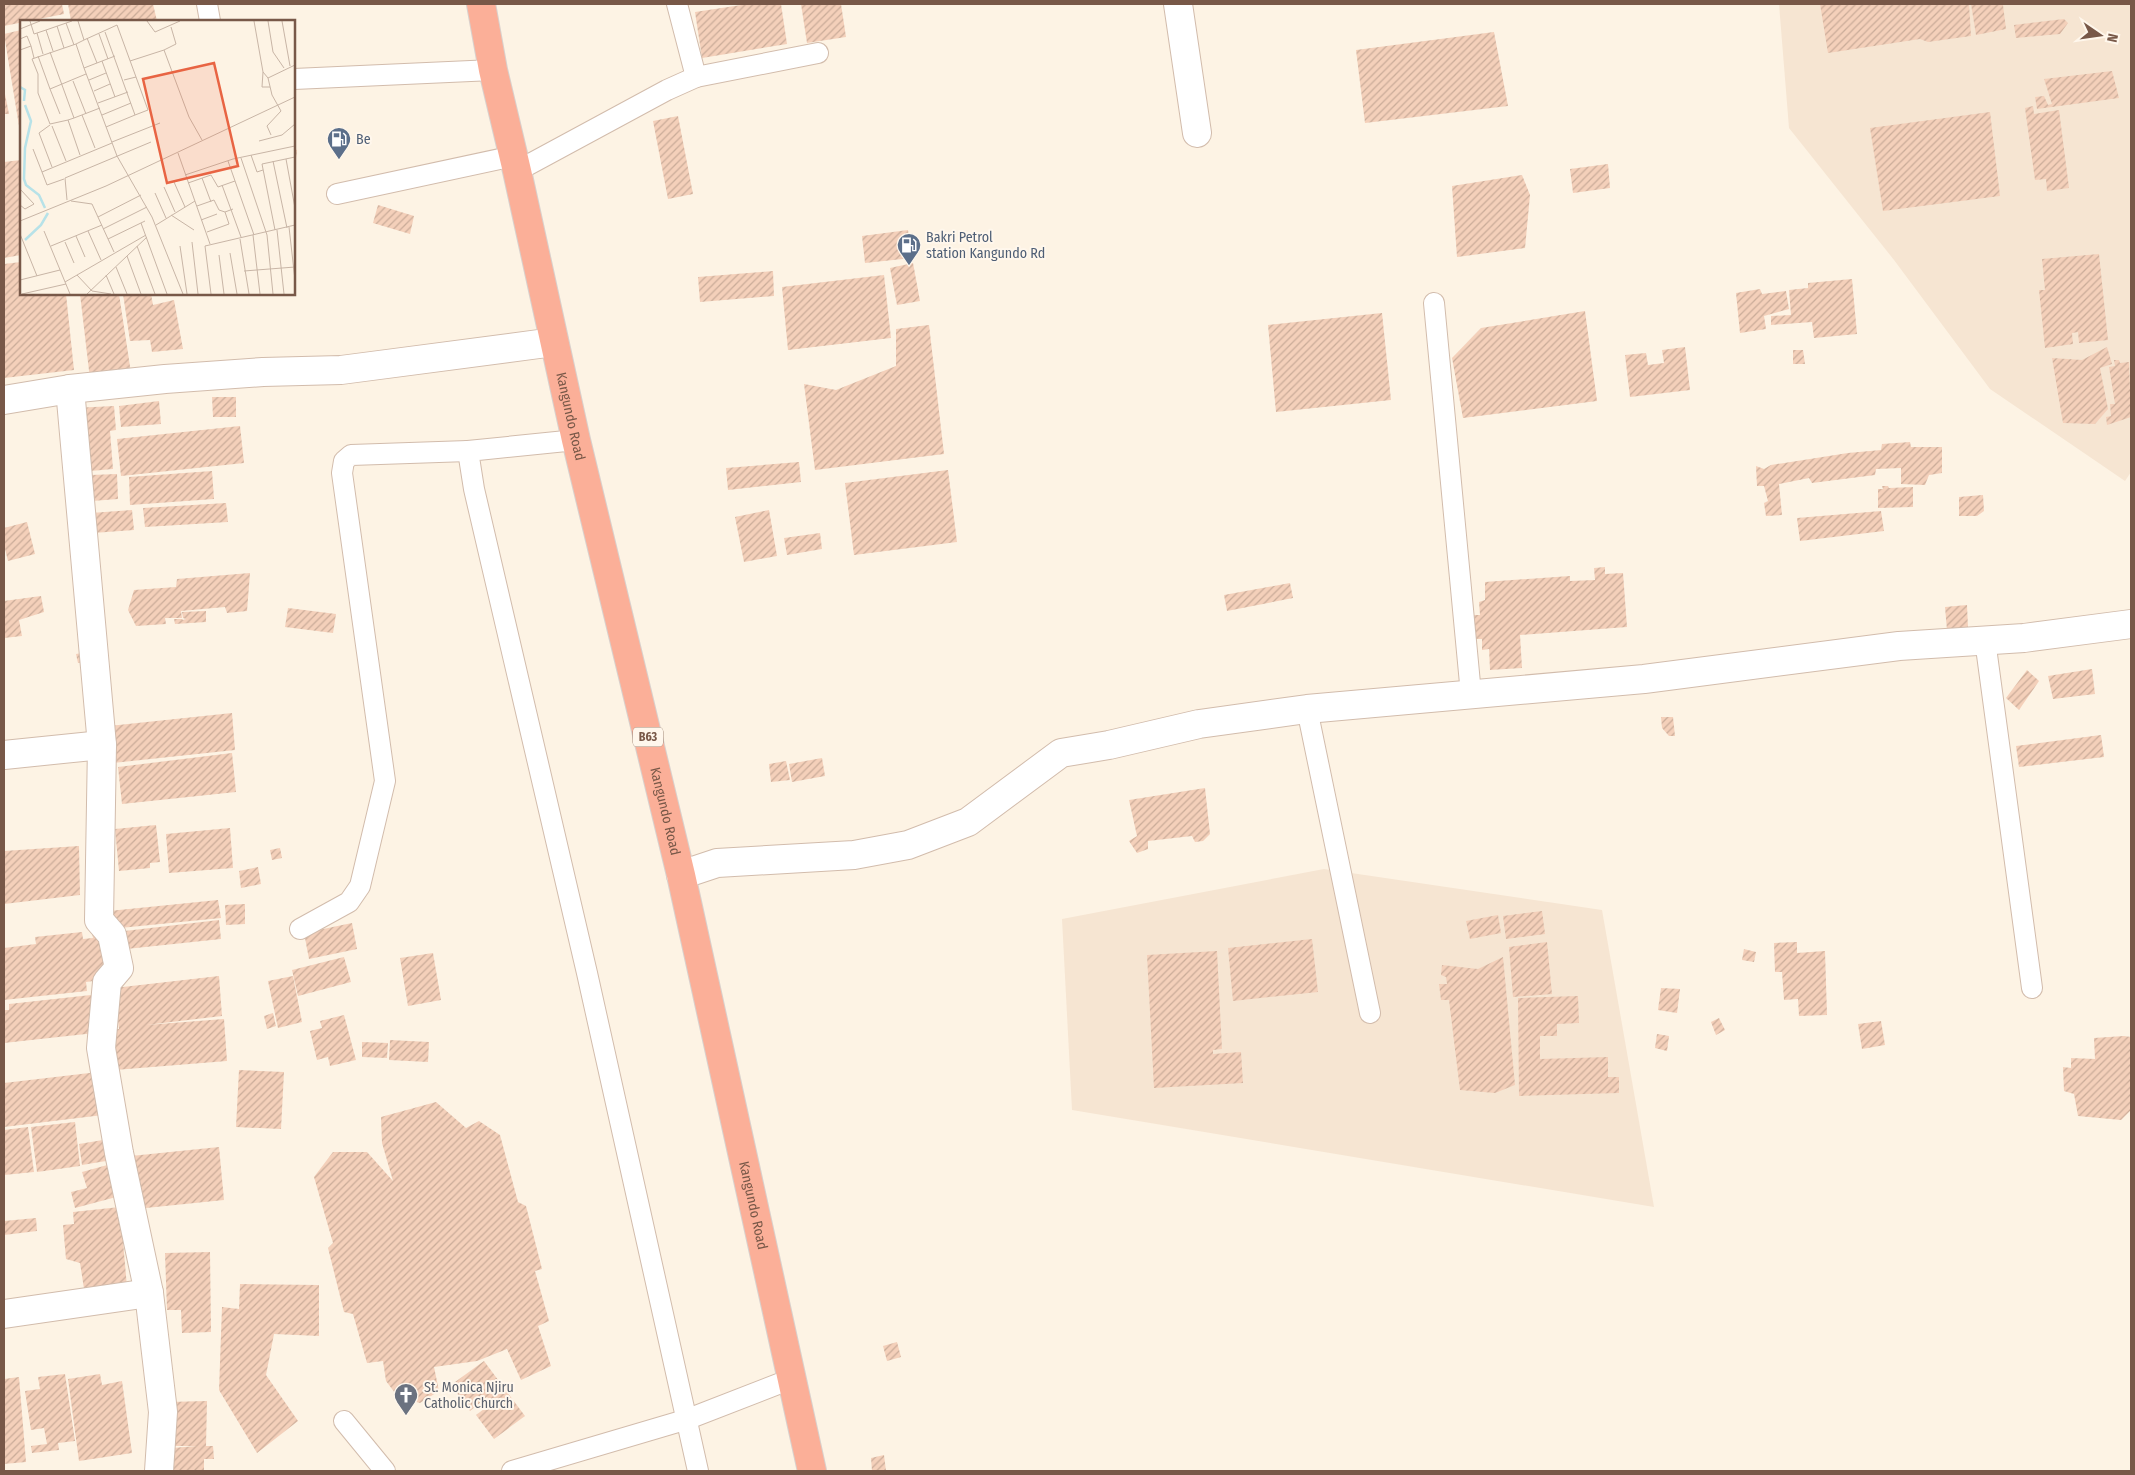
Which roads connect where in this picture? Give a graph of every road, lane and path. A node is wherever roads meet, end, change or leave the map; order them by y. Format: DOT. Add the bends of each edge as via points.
graph roads {
  1 [pos="207,4"];
  2 [pos="481,4"];
  3 [pos="677,4"];
  4 [pos="1178,4"];
  5 [pos="210,20"];
  6 [pos="818,54"];
  7 [pos="492,70"];
  8 [pos="696,77"];
  9 [pos="295,79"];
  10 [pos="1197,133"];
  11 [pos="515,164"];
  12 [pos="338,194"];
  13 [pos="1434,304"];
  14 [pos="554,342"];
  15 [pos="70,389"];
  16 [pos="4,400"];
  17 [pos="576,440"];
  18 [pos="468,451"];
  19 [pos="2131,624"];
  20 [pos="1985,640"];
  21 [pos="1472,694"];
  22 [pos="1307,709"];
  23 [pos="102,745"];
  24 [pos="4,755"];
  25 [pos="681,875"];
  26 [pos="300,929"];
  27 [pos="2032,988"];
  28 [pos="1370,1013"];
  29 [pos="149,1293"];
  30 [pos="4,1314"];
  31 [pos="791,1379"];
  32 [pos="688,1419"];
  33 [pos="344,1421"];
  34 [pos="159,1471"];
  35 [pos="385,1471"];
  36 [pos="512,1471"];
  37 [pos="698,1471"];
  38 [pos="812,1471"];
  1 -- 5 [label="lane"];
  2 -- 7 [label="highway, Kangundo Road / B63"];
  3 -- 8 [label="lane"];
  4 -- 10 [label="street"];
  6 -- 8 [label="lane"];
  7 -- 9 [label="lane"];
  7 -- 11 [label="highway, Kangundo Road / B63"];
  8 -- 11 [label="lane"];
  11 -- 12 [label="lane"];
  11 -- 14 [label="highway, Kangundo Road / B63"];
  13 -- 21 [label="lane"];
  14 -- 15 [label="street" via="342,370 263,372"];
  14 -- 17 [label="highway, Kangundo Road / B63"];
  15 -- 16 [label="street"];
  15 -- 23 [label="street"];
  17 -- 18 [label="lane"];
  17 -- 25 [label="highway, Kangundo Road / B63"];
  18 -- 26 [label="lane" via="351,455 344,461 342,473 385,781 360,886 349,902"];
  18 -- 32 [label="lane" via="474,490"];
  19 -- 20 [label="street"];
  20 -- 21 [label="street" via="1899,646 1644,679"];
  20 -- 27 [label="lane"];
  21 -- 22 [label="street"];
  22 -- 25 [label="street" via="1199,724 1061,754 968,822 908,845 854,855 717,863"];
  22 -- 28 [label="lane"];
  23 -- 24 [label="street"];
  23 -- 29 [label="street" via="99,920 112,935 119,968 107,982 101,1048 119,1153"];
  25 -- 31 [label="highway, Kangundo Road / B63"];
  29 -- 30 [label="street"];
  29 -- 34 [label="street" via="163,1412"];
  31 -- 32 [label="lane"];
  31 -- 38 [label="highway, Kangundo Road / B63"];
  32 -- 36 [label="lane"];
  32 -- 37 [label="lane"];
  33 -- 35 [label="lane"];
}
